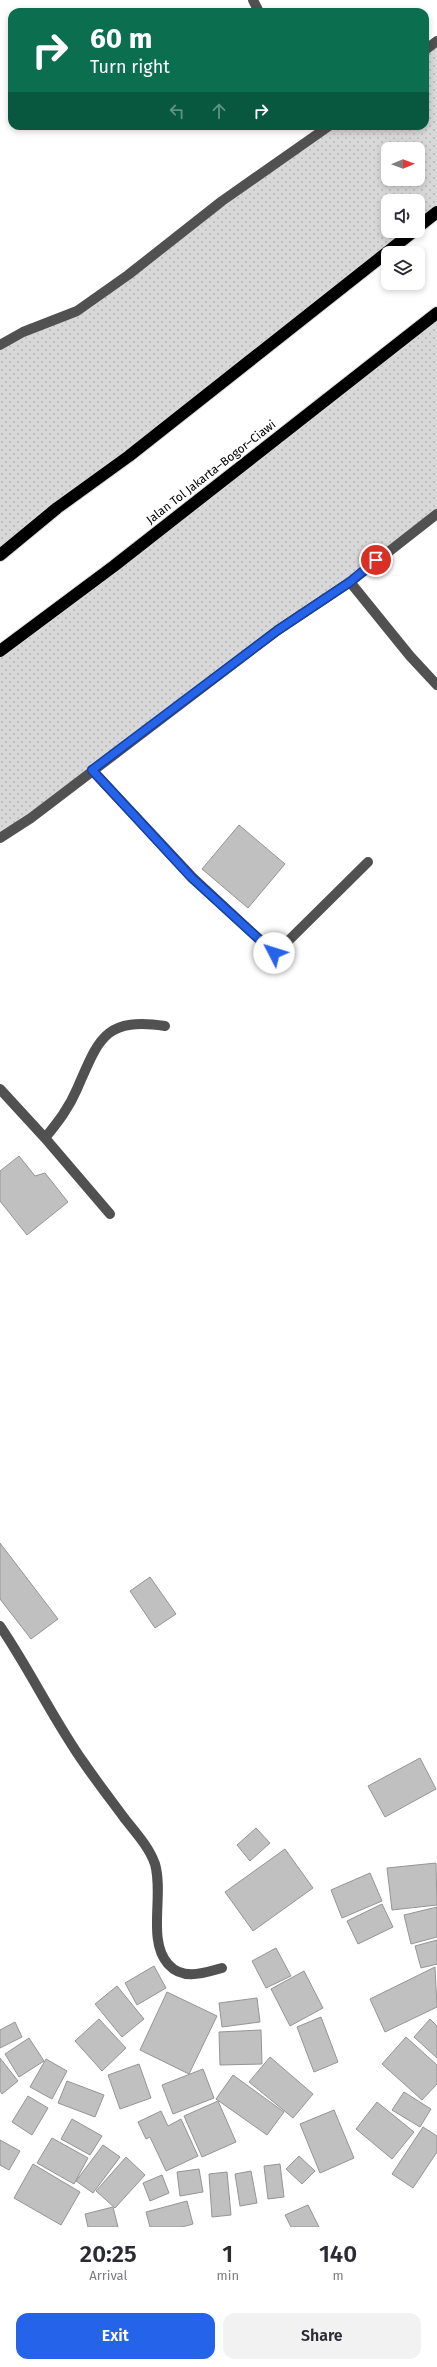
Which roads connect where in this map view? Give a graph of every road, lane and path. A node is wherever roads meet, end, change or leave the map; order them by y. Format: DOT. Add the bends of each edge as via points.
graph roads {
  1 [pos="323,130"];
  2 [pos="437,212"];
  3 [pos="425,222"];
  4 [pos="405,238"];
  5 [pos="437,313"];
  6 [pos="0,345"];
  7 [pos="437,514"];
  8 [pos="0,555"];
  9 [pos="350,582"];
  10 [pos="0,652"];
  11 [pos="437,685"];
  12 [pos="92,770"];
  13 [pos="0,838"];
  14 [pos="368,862"];
  15 [pos="165,1026"];
  16 [pos="0,1089"];
  17 [pos="46,1138"];
  18 [pos="110,1214"];
  19 [pos="0,1626"];
  20 [pos="222,1968"];
  1 -- 6 [label="street" via="222,201 77,312 23,332"];
  2 -- 3 [label="highway"];
  4 -- 8 [label="highway"];
  5 -- 10 [label="highway, Jalan Tol Jakarta–Bogor–Ciawi"];
  7 -- 9 [label="street"];
  9 -- 11 [label="street"];
  9 -- 12 [label="street" via="278,630"];
  12 -- 13 [label="street" via="31,818"];
  12 -- 14 [label="street" via="192,878 273,952 277,952"];
  15 -- 17 [label="street" via="142,1022 130,1023 110,1032 101,1040 89,1059 64,1116"];
  16 -- 17 [label="street"];
  17 -- 18 [label="street"];
  19 -- 20 [label="street" via="83,1762 146,1846 154,1862 160,1896 158,1937 160,1949 168,1964 177,1971 189,1975"];
}
